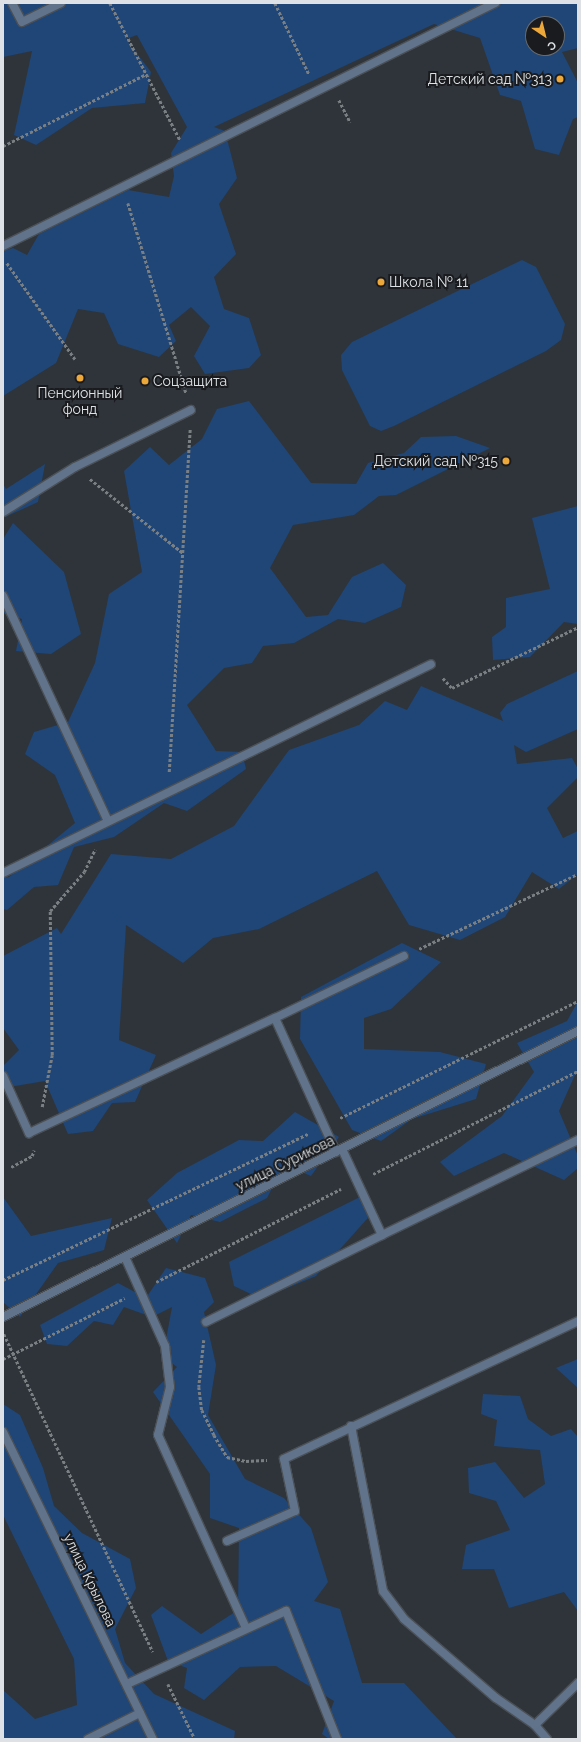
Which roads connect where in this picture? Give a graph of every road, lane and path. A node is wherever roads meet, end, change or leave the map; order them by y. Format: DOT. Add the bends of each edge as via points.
graph roads {
  1 [pos="12,3"];
  2 [pos="61,3"];
  3 [pos="110,3"];
  4 [pos="275,3"];
  5 [pos="495,3"];
  6 [pos="146,74"];
  7 [pos="317,90"];
  8 [pos="337,94"];
  9 [pos="350,122"];
  10 [pos="3,146"];
  11 [pos="188,154"];
  12 [pos="123,187"];
  13 [pos="3,246"];
  14 [pos="3,257"];
  15 [pos="75,359"];
  16 [pos="191,410"];
  17 [pos="75,467"];
  18 [pos="3,512"];
  19 [pos="183,554"];
  20 [pos="3,596"];
  21 [pos="578,627"];
  22 [pos="431,664"];
  23 [pos="167,792"];
  24 [pos="108,821"];
  25 [pos="84,872"];
  26 [pos="3,873"];
  27 [pos="578,874"];
  28 [pos="404,956"];
  29 [pos="578,1002"];
  30 [pos="275,1018"];
  31 [pos="578,1031"];
  32 [pos="578,1071"];
  33 [pos="3,1076"];
  34 [pos="325,1126"];
  35 [pos="38,1129"];
  36 [pos="578,1140"];
  37 [pos="339,1151"];
  38 [pos="11,1168"];
  39 [pos="357,1182"];
  40 [pos="382,1235"];
  41 [pos="125,1257"];
  42 [pos="3,1280"];
  43 [pos="140,1290"];
  44 [pos="3,1317"];
  45 [pos="578,1320"];
  46 [pos="206,1322"];
  47 [pos="3,1331"];
  48 [pos="14,1354"];
  49 [pos="3,1359"];
  50 [pos="351,1426"];
  51 [pos="3,1432"];
  52 [pos="284,1460"];
  53 [pos="227,1541"];
  54 [pos="246,1628"];
  55 [pos="160,1668"];
  56 [pos="578,1683"];
  57 [pos="127,1684"];
  58 [pos="140,1713"];
  59 [pos="535,1725"];
  60 [pos="88,1739"];
  61 [pos="153,1739"];
  62 [pos="195,1739"];
  63 [pos="336,1739"];
  64 [pos="547,1739"];
  1 -- 2 [label="street" via="22,22"];
  3 -- 6 [label="path"];
  4 -- 7 [label="path"];
  5 -- 7 [label="street"];
  6 -- 10 [label="path"];
  6 -- 11 [label="path"];
  7 -- 11 [label="street"];
  8 -- 9 [label="path"];
  11 -- 12 [label="street"];
  12 -- 13 [label="street"];
  12 -- 16 [label="path"];
  14 -- 15 [label="path"];
  16 -- 17 [label="street"];
  16 -- 19 [label="path"];
  17 -- 18 [label="street"];
  17 -- 19 [label="path"];
  19 -- 23 [label="path"];
  20 -- 24 [label="street"];
  21 -- 22 [label="path" via="452,688"];
  22 -- 23 [label="street"];
  23 -- 24 [label="street"];
  24 -- 26 [label="street"];
  25 -- 35 [label="path" via="50,911 52,1055"];
  27 -- 28 [label="path"];
  28 -- 30 [label="street"];
  29 -- 34 [label="path"];
  30 -- 34 [label="street"];
  30 -- 35 [label="street"];
  31 -- 37 [label="street, улица Сурикова"];
  32 -- 39 [label="path"];
  33 -- 35 [label="street" via="29,1133"];
  34 -- 37 [label="street"];
  34 -- 42 [label="path"];
  35 -- 38 [label="path" via="32,1156"];
  36 -- 40 [label="street"];
  37 -- 39 [label="street"];
  37 -- 41 [label="street, улица Сурикова"];
  39 -- 40 [label="street"];
  39 -- 43 [label="path"];
  40 -- 46 [label="street"];
  41 -- 43 [label="street"];
  41 -- 44 [label="street, улица Сурикова"];
  43 -- 48 [label="path"];
  43 -- 54 [label="street" via="165,1346 170,1387 158,1435"];
  45 -- 50 [label="street"];
  46 -- 52 [label="path" via="199,1387 202,1410 214,1435 227,1457 246,1461"];
  47 -- 48 [label="path"];
  48 -- 49 [label="path"];
  48 -- 55 [label="path"];
  50 -- 52 [label="street"];
  50 -- 59 [label="street" via="383,1591 404,1619 496,1698"];
  51 -- 57 [label="street, улица Крылова"];
  52 -- 53 [label="street" via="295,1511"];
  54 -- 55 [label="street"];
  54 -- 63 [label="street" via="286,1611"];
  55 -- 57 [label="street"];
  55 -- 62 [label="path"];
  56 -- 59 [label="street"];
  57 -- 58 [label="street, улица Крылова"];
  58 -- 60 [label="street"];
  58 -- 61 [label="street, улица Крылова"];
  59 -- 64 [label="street"];
}
